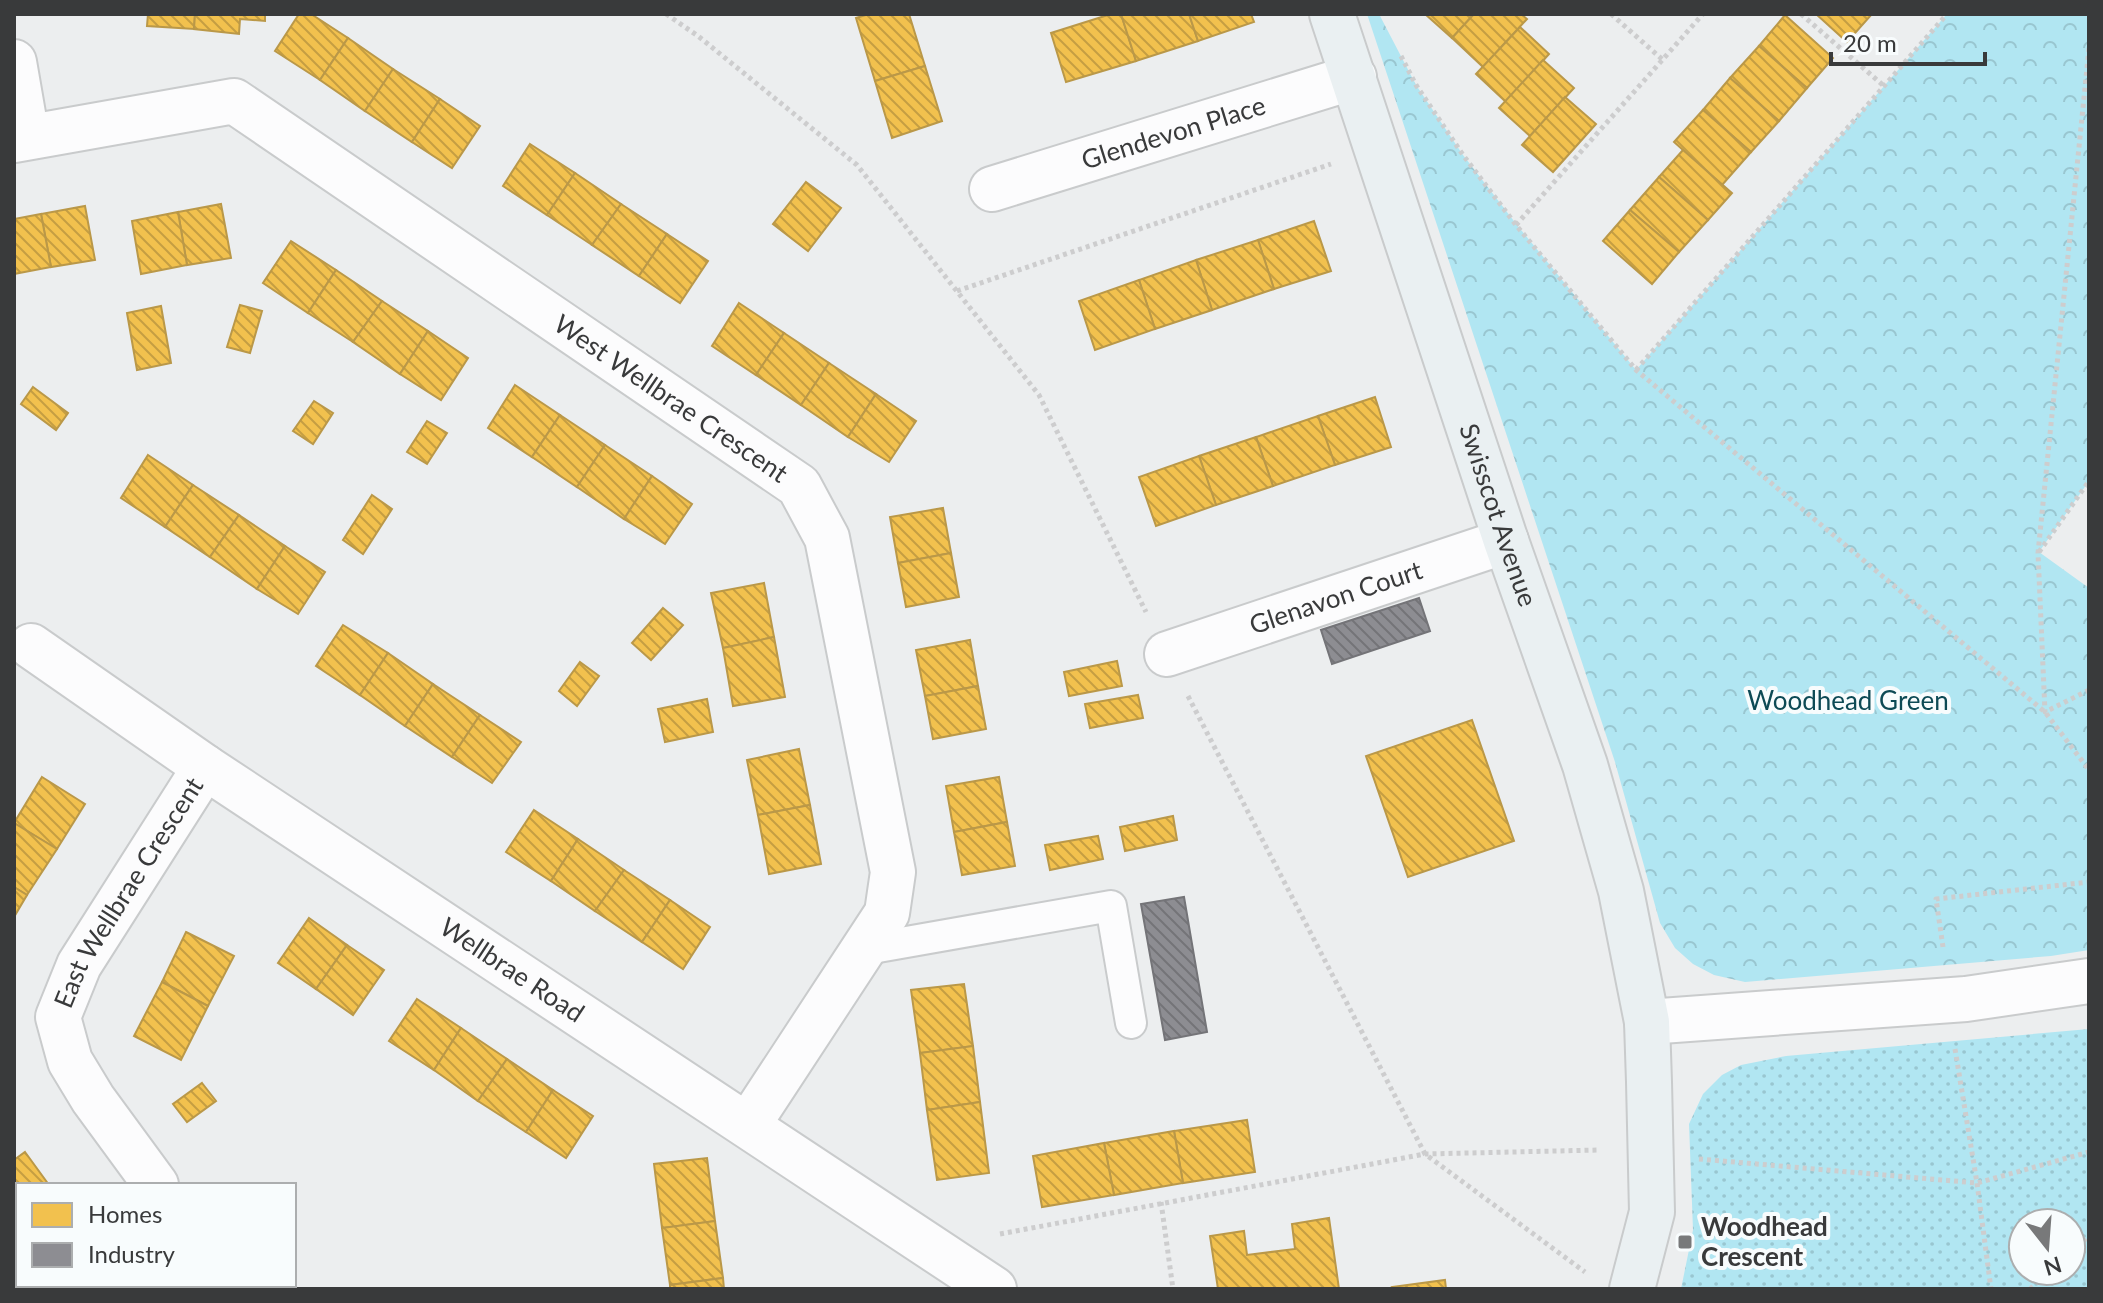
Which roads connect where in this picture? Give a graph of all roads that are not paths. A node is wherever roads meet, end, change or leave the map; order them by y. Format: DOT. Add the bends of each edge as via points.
graph roads {
  1 [pos="1332,14"];
  2 [pos="14,62"];
  3 [pos="1354,77"];
  4 [pos="21,138"];
  5 [pos="992,189"];
  6 [pos="1506,541"];
  7 [pos="31,646"];
  8 [pos="1167,654"];
  9 [pos="205,767"];
  10 [pos="861,950"];
  11 [pos="2089,981"];
  12 [pos="1647,1022"];
  13 [pos="1131,1023"];
  14 [pos="748,1125"];
  15 [pos="155,1183"];
  16 [pos="994,1289"];
  17 [pos="1632,1289"];
  1 -- 3 [label="street, Swisscot Avenue"];
  2 -- 4 [label="street"];
  3 -- 5 [label="street, Glendevon Place"];
  3 -- 6 [label="street, Swisscot Avenue"];
  4 -- 10 [label="street, West Wellbrae Crescent" via="234,101 799,486 827,538 893,872 887,913"];
  6 -- 8 [label="street, Glenavon Court"];
  6 -- 12 [label="street, Swisscot Avenue" via="1585,765 1621,891"];
  7 -- 9 [label="street, Wellbrae Road"];
  9 -- 14 [label="street, Wellbrae Road"];
  9 -- 15 [label="street, East Wellbrae Crescent" via="79,965 58,1017 70,1061"];
  10 -- 13 [label="lane" via="1111,906"];
  10 -- 14 [label="street, West Wellbrae Crescent"];
  11 -- 12 [label="street" via="1966,999"];
  12 -- 17 [label="street, Swisscot Avenue" via="1652,1212"];
  14 -- 16 [label="street, Wellbrae Road"];
}
